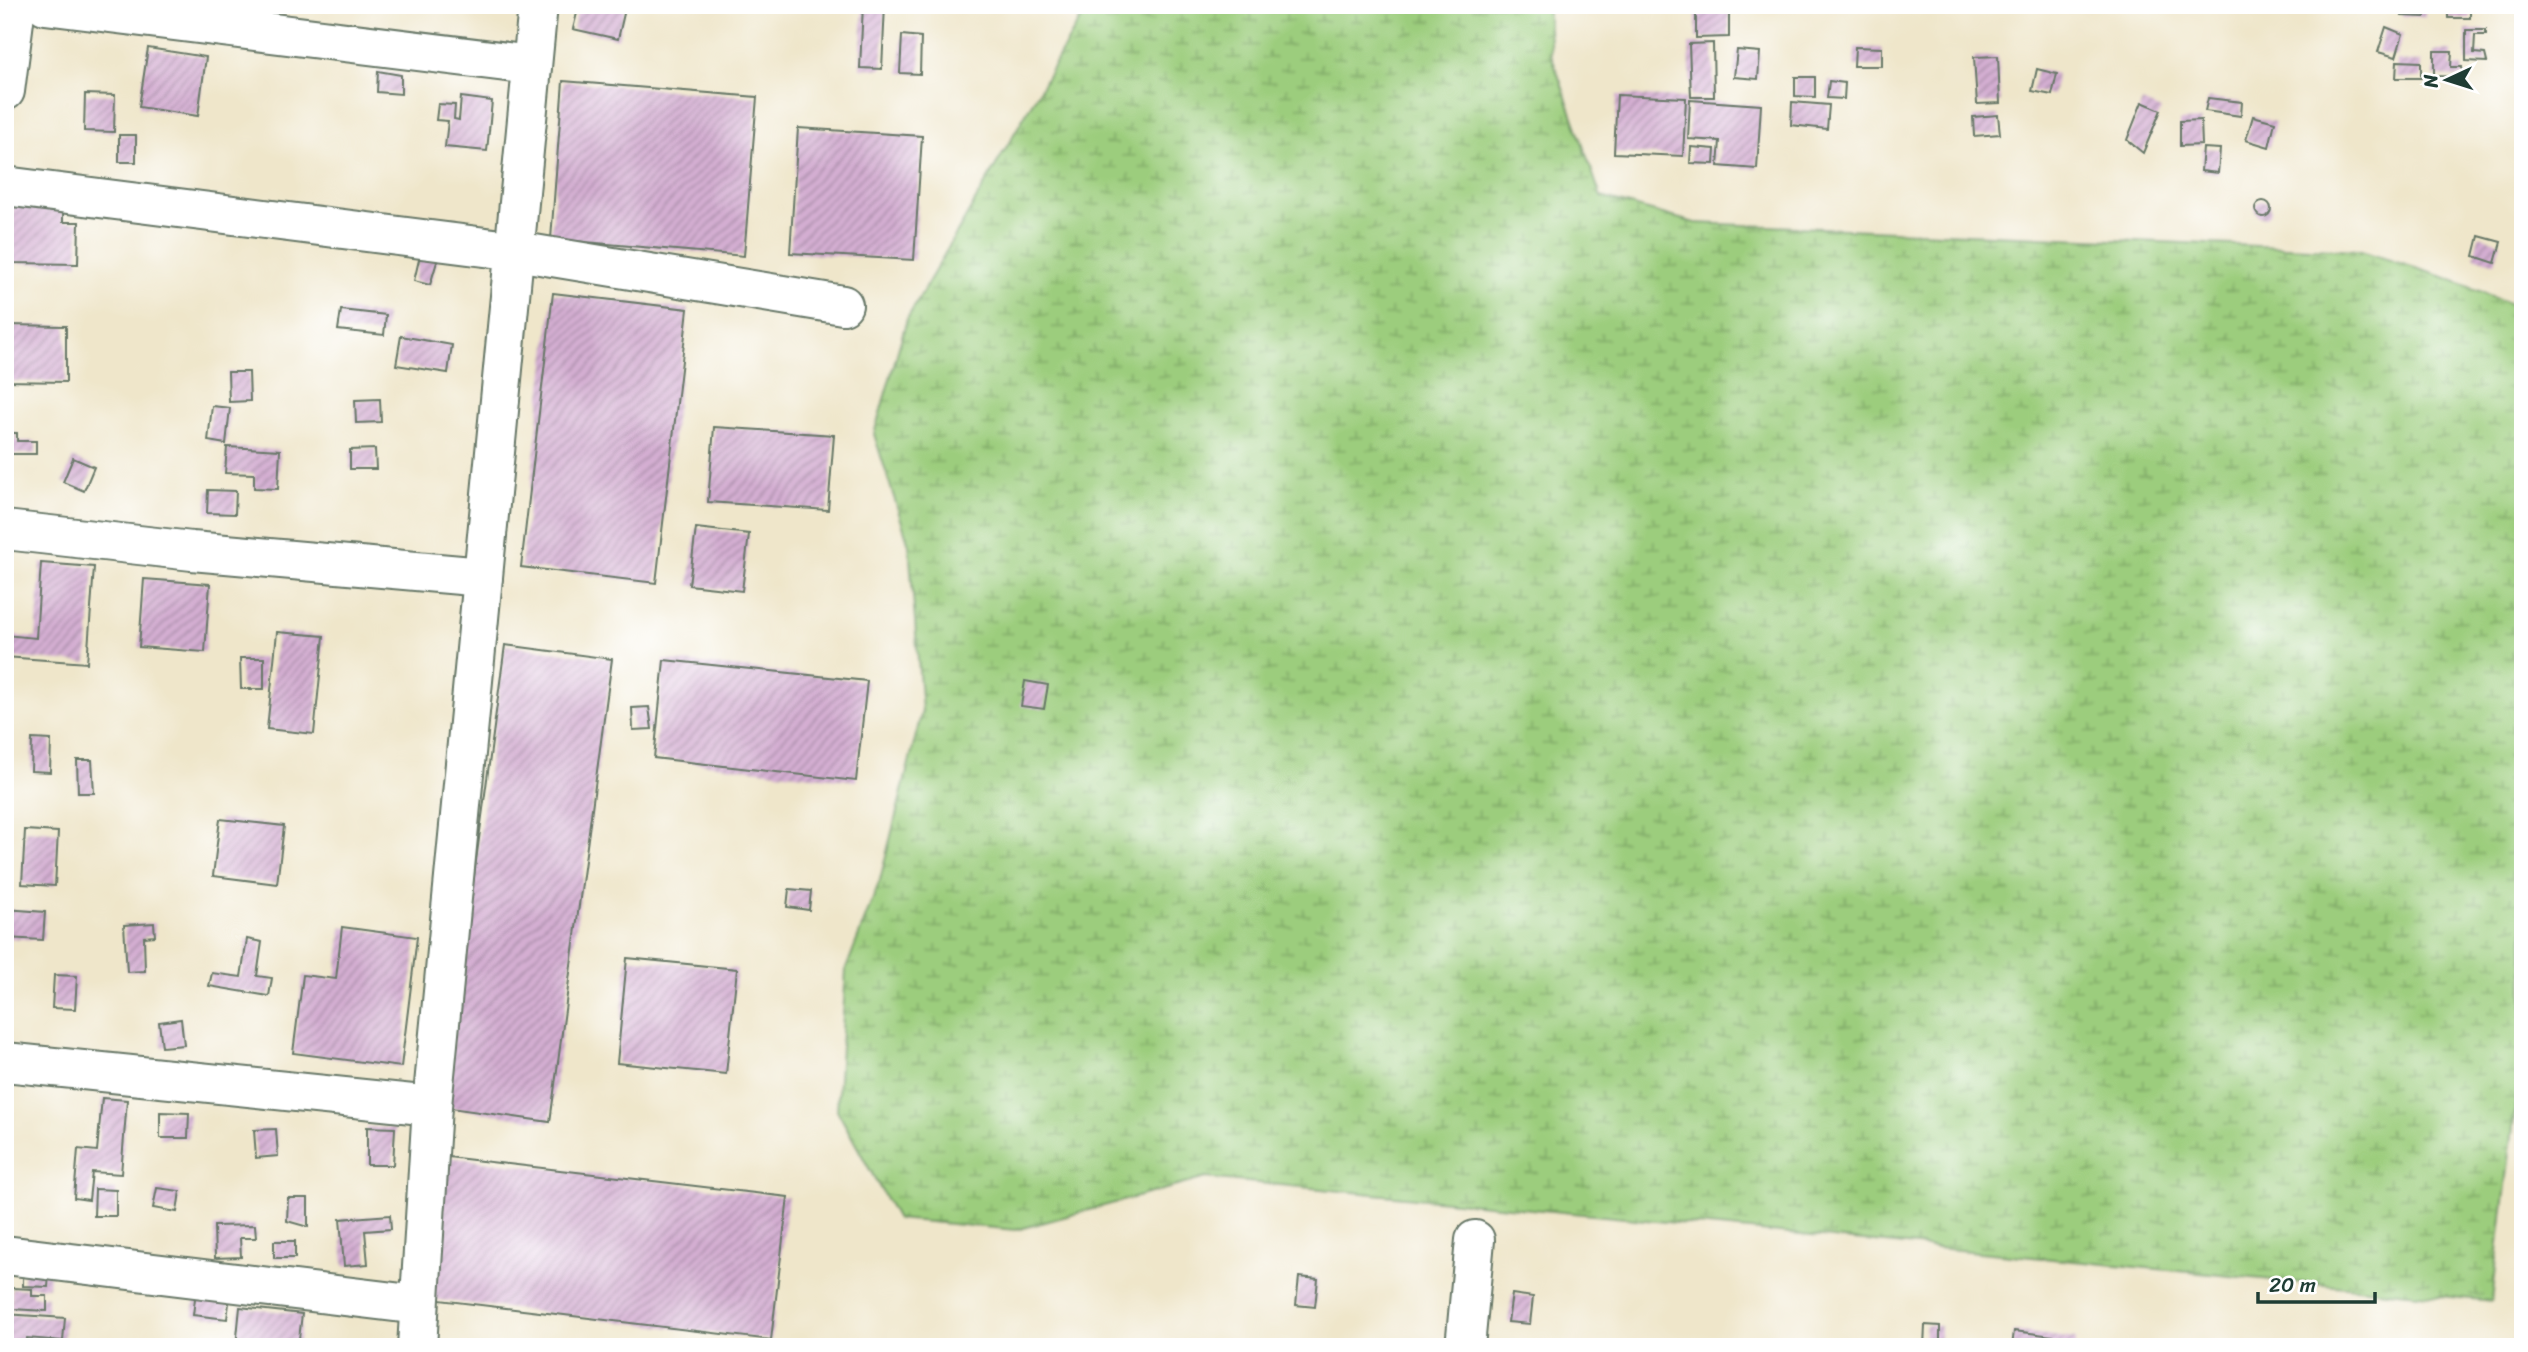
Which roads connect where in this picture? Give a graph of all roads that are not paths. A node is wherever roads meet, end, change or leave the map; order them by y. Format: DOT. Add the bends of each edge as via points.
graph roads {
  1 [pos="16,5"];
  2 [pos="45,5"];
  3 [pos="538,5"];
  4 [pos="532,65"];
  5 [pos="5,91"];
  6 [pos="5,186"];
  7 [pos="516,251"];
  8 [pos="843,305"];
  9 [pos="5,530"];
  10 [pos="483,576"];
  11 [pos="5,1062"];
  12 [pos="432,1105"];
  13 [pos="1475,1240"];
  14 [pos="5,1255"];
  15 [pos="419,1305"];
  16 [pos="417,1347"];
  17 [pos="1465,1347"];
  1 -- 5 [label="street"];
  2 -- 4 [label="street"];
  3 -- 4 [label="street"];
  4 -- 7 [label="street"];
  6 -- 7 [label="street"];
  7 -- 8 [label="street"];
  7 -- 10 [label="street"];
  9 -- 10 [label="street"];
  10 -- 12 [label="street"];
  11 -- 12 [label="street"];
  12 -- 15 [label="street"];
  13 -- 17 [label="street"];
  14 -- 15 [label="street"];
  15 -- 16 [label="street"];
}
